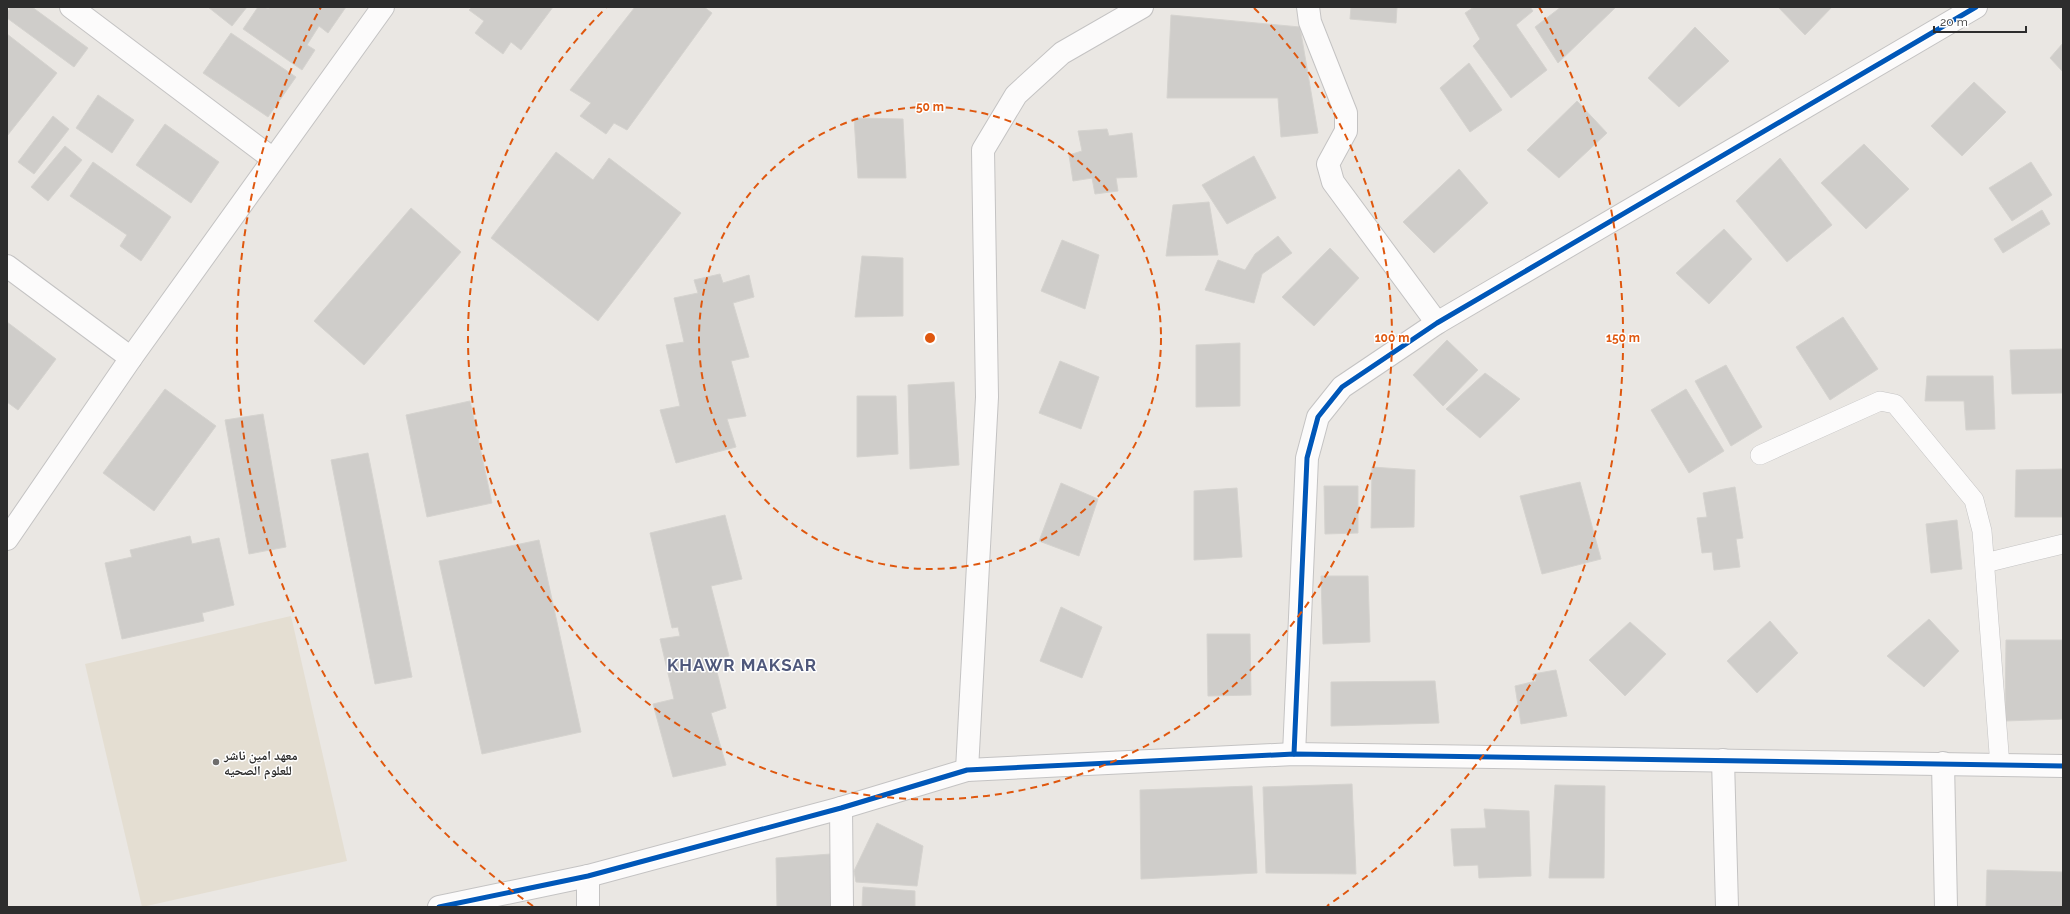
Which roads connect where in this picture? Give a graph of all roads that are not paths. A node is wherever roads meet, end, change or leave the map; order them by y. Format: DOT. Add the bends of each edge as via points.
graph roads {
  1 [pos="71,7"];
  2 [pos="383,7"];
  3 [pos="1142,7"];
  4 [pos="1308,7"];
  5 [pos="1976,7"];
  6 [pos="273,159"];
  7 [pos="7,266"];
  8 [pos="1437,322"];
  9 [pos="131,358"];
  10 [pos="1760,455"];
  11 [pos="7,538"];
  12 [pos="2063,544"];
  13 [pos="1984,563"];
  14 [pos="1294,754"];
  15 [pos="1723,760"];
  16 [pos="1943,763"];
  17 [pos="2000,766"];
  18 [pos="2063,766"];
  19 [pos="967,770"];
  20 [pos="841,808"];
  21 [pos="588,876"];
  22 [pos="439,907"];
  23 [pos="588,907"];
  24 [pos="842,907"];
  25 [pos="1727,907"];
  26 [pos="1946,907"];
  1 -- 6 [label="street"];
  2 -- 6 [label="street"];
  3 -- 19 [label="street" via="1062,53 1016,95 983,150 987,397"];
  4 -- 8 [label="street" via="1310,22 1346,113 1346,131 1328,164 1333,182"];
  5 -- 8 [label="street"];
  6 -- 9 [label="street"];
  7 -- 9 [label="street"];
  8 -- 14 [label="street" via="1342,387 1318,418 1307,458"];
  9 -- 11 [label="street"];
  10 -- 13 [label="lane" via="1880,401 1895,404 1974,500 1982,531"];
  12 -- 13 [label="lane"];
  13 -- 17 [label="lane"];
  14 -- 15 [label="street"];
  14 -- 19 [label="street"];
  15 -- 16 [label="street"];
  15 -- 25 [label="street"];
  16 -- 17 [label="street"];
  16 -- 26 [label="street"];
  17 -- 18 [label="street"];
  19 -- 20 [label="street"];
  20 -- 21 [label="street"];
  20 -- 24 [label="street"];
  21 -- 22 [label="street"];
  21 -- 23 [label="street"];
}
